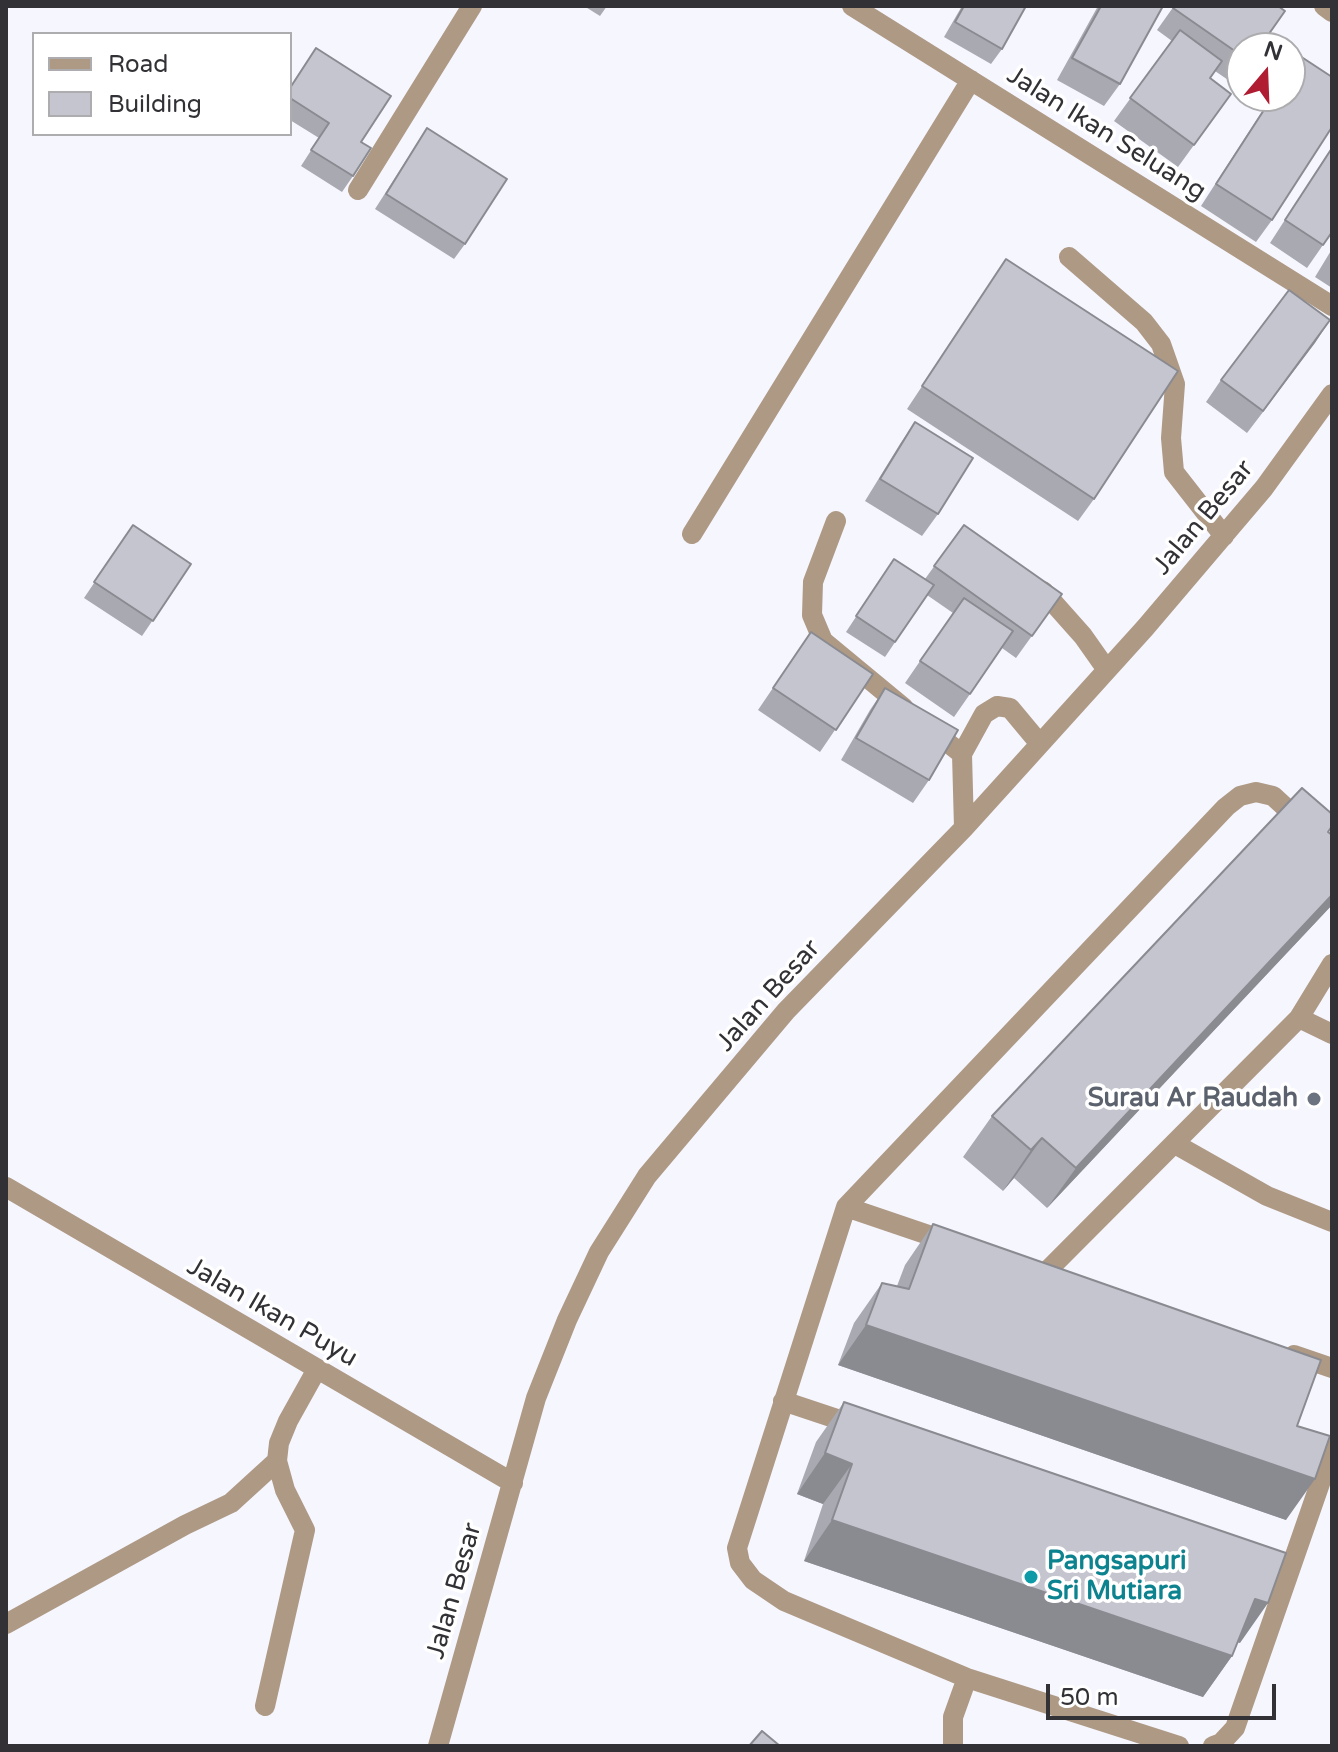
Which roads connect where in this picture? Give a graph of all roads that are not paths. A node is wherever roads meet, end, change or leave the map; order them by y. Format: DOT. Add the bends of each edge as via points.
graph roads {
  1 [pos="472,6"];
  2 [pos="852,6"];
  3 [pos="1324,6"];
  4 [pos="1332,12"];
  5 [pos="971,80"];
  6 [pos="358,190"];
  7 [pos="1069,257"];
  8 [pos="1332,306"];
  9 [pos="1332,394"];
  10 [pos="836,521"];
  11 [pos="692,534"];
  12 [pos="1224,536"];
  13 [pos="1043,591"];
  14 [pos="1107,670"];
  15 [pos="1040,744"];
  16 [pos="962,754"];
  17 [pos="964,828"];
  18 [pos="1332,850"];
  19 [pos="1332,964"];
  20 [pos="1299,1018"];
  21 [pos="1332,1034"];
  22 [pos="1175,1144"];
  23 [pos="6,1187"];
  24 [pos="846,1207"];
  25 [pos="1332,1222"];
  26 [pos="967,1248"];
  27 [pos="1019,1266"];
  28 [pos="1271,1348"];
  29 [pos="1332,1368"];
  30 [pos="317,1369"];
  31 [pos="783,1401"];
  32 [pos="873,1431"];
  33 [pos="1332,1449"];
  34 [pos="277,1461"];
  35 [pos="513,1483"];
  36 [pos="1230,1552"];
  37 [pos="1289,1572"];
  38 [pos="6,1624"];
  39 [pos="967,1678"];
  40 [pos="265,1706"];
  41 [pos="438,1746"];
  42 [pos="953,1746"];
  43 [pos="1179,1746"];
  44 [pos="1213,1746"];
  1 -- 6 [label="street"];
  2 -- 5 [label="street, Jalan Ikan Seluang"];
  3 -- 4 [label="street"];
  5 -- 8 [label="street, Jalan Ikan Seluang"];
  5 -- 11 [label="street"];
  7 -- 12 [label="street" via="1144,322 1161,344 1175,384 1174,472"];
  9 -- 12 [label="street, Jalan Besar"];
  10 -- 16 [label="street" via="813,582 812,615 823,641"];
  12 -- 14 [label="street, Jalan Besar"];
  13 -- 14 [label="street"];
  14 -- 15 [label="street, Jalan Besar"];
  15 -- 16 [label="street" via="1010,708 997,706 984,714"];
  15 -- 17 [label="street, Jalan Besar"];
  16 -- 17 [label="street"];
  17 -- 35 [label="street, Jalan Besar" via="786,1011 647,1176 599,1252 567,1320 536,1398"];
  18 -- 24 [label="street" via="1273,796 1240,796"];
  19 -- 20 [label="street"];
  20 -- 21 [label="street"];
  20 -- 22 [label="street"];
  22 -- 25 [label="street" via="1267,1196"];
  22 -- 27 [label="street" via="1051,1276"];
  23 -- 30 [label="street, Jalan Ikan Puyu"];
  24 -- 26 [label="street"];
  24 -- 31 [label="street"];
  28 -- 29 [label="street"];
  30 -- 34 [label="street" via="288,1421"];
  30 -- 35 [label="street, Jalan Ikan Puyu"];
  31 -- 32 [label="street"];
  31 -- 39 [label="street" via="737,1548 740,1563 753,1580 784,1601"];
  33 -- 37 [label="street"];
  34 -- 38 [label="street" via="231,1503"];
  34 -- 40 [label="street" via="305,1530"];
  35 -- 41 [label="street, Jalan Besar"];
  36 -- 37 [label="street"];
  37 -- 44 [label="street" via="1235,1728"];
  39 -- 42 [label="street" via="953,1717"];
  39 -- 43 [label="street"];
}
